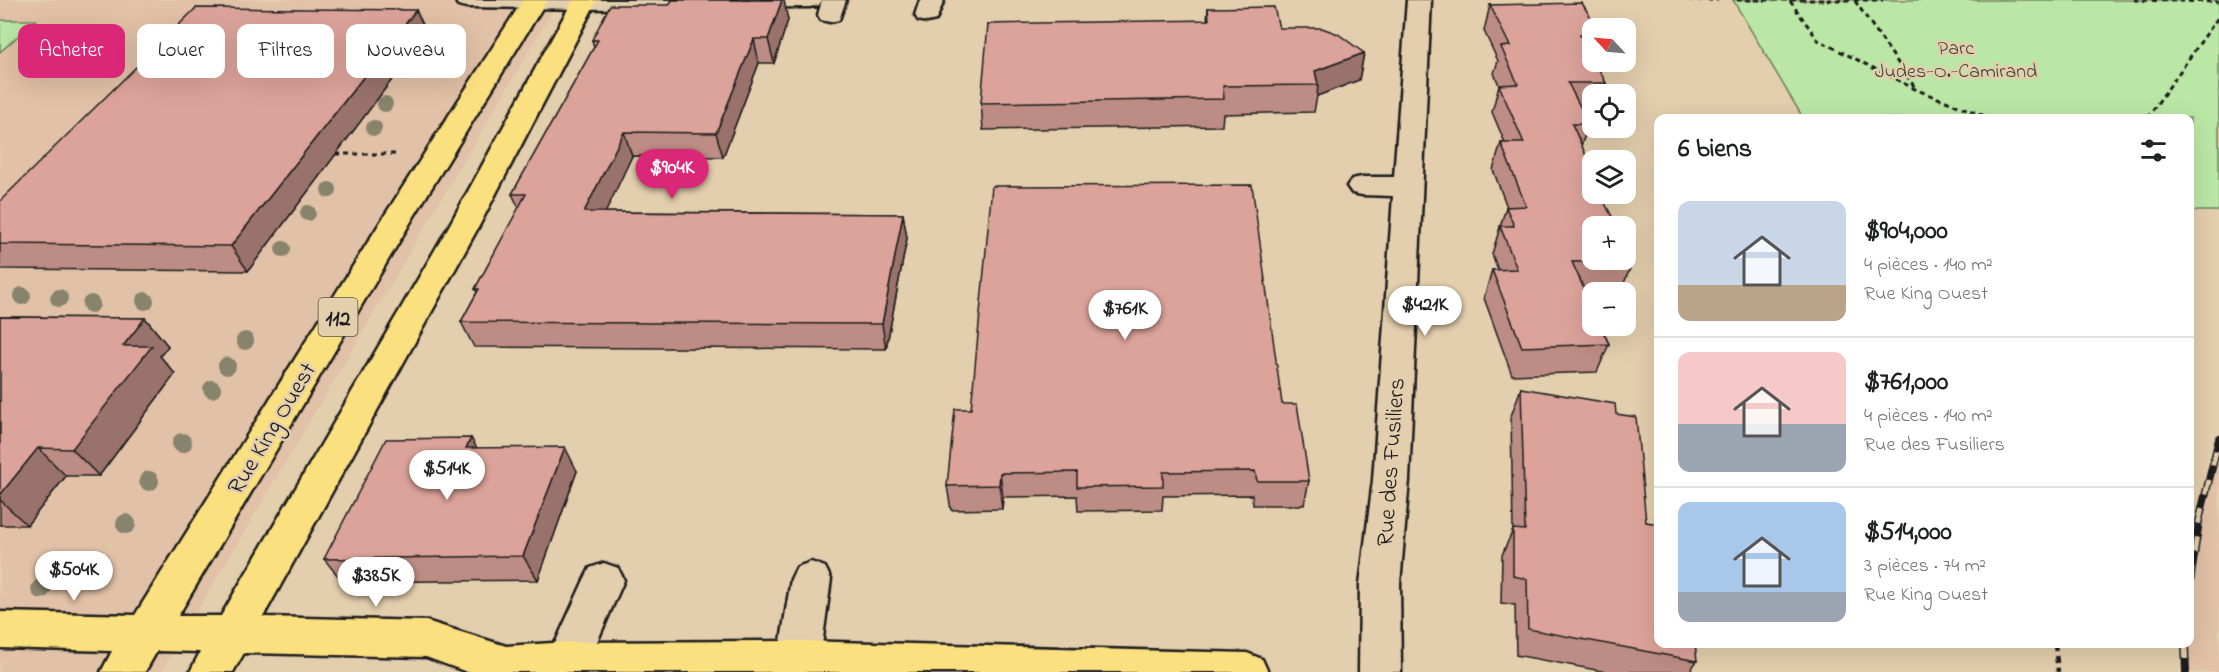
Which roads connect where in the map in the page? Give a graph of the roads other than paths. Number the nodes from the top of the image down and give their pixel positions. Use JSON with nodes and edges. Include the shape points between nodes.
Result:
{"nodes":[{"id":1,"x":466,"y":0,"type":"edge"},
{"id":2,"x":810,"y":0,"type":"edge"},
{"id":3,"x":1419,"y":0,"type":"edge"},
{"id":4,"x":534,"y":1,"type":"edge"},
{"id":5,"x":584,"y":1,"type":"edge"},
{"id":6,"x":1362,"y":186,"type":"dead end"},
{"id":7,"x":1408,"y":187,"type":"junction"},
{"id":8,"x":811,"y":579,"type":"dead end"},
{"id":9,"x":604,"y":580,"type":"dead end"},
{"id":10,"x":0,"y":630,"type":"edge"},
{"id":11,"x":146,"y":633,"type":"junction"},
{"id":12,"x":232,"y":635,"type":"junction"},
{"id":13,"x":799,"y":660,"type":"junction"},
{"id":14,"x":568,"y":661,"type":"junction"},
{"id":15,"x":499,"y":670,"type":"edge"},
{"id":16,"x":122,"y":672,"type":"edge"},
{"id":17,"x":211,"y":672,"type":"edge"},
{"id":18,"x":1247,"y":672,"type":"edge"},
{"id":19,"x":1380,"y":672,"type":"edge"}],
"edges":[{"from":1,"to":4,"type":"street"},
{"from":2,"to":5,"type":"street"},
{"from":3,"to":7,"type":"street","name":"Rue des Fusiliers"},
{"from":4,"to":5,"type":"street"},
{"from":4,"to":11,"type":"main road","name":"Rue King Ouest","number":"112"},
{"from":5,"to":12,"type":"main road","via":[[464,226]]},
{"from":6,"to":7,"type":"street"},
{"from":7,"to":19,"type":"street","name":"Rue des Fusiliers","via":[[1391,480],[1380,584]]},
{"from":8,"to":13,"type":"street"},
{"from":9,"to":14,"type":"street"},
{"from":10,"to":11,"type":"main road"},
{"from":11,"to":12,"type":"main road"},
{"from":11,"to":16,"type":"main road","name":"Rue King Ouest","number":"112"},
{"from":12,"to":15,"type":"main road","via":[[426,639]]},
{"from":12,"to":17,"type":"main road"},
{"from":13,"to":14,"type":"main road"},
{"from":13,"to":18,"type":"main road"},
{"from":14,"to":15,"type":"main road"}]}
